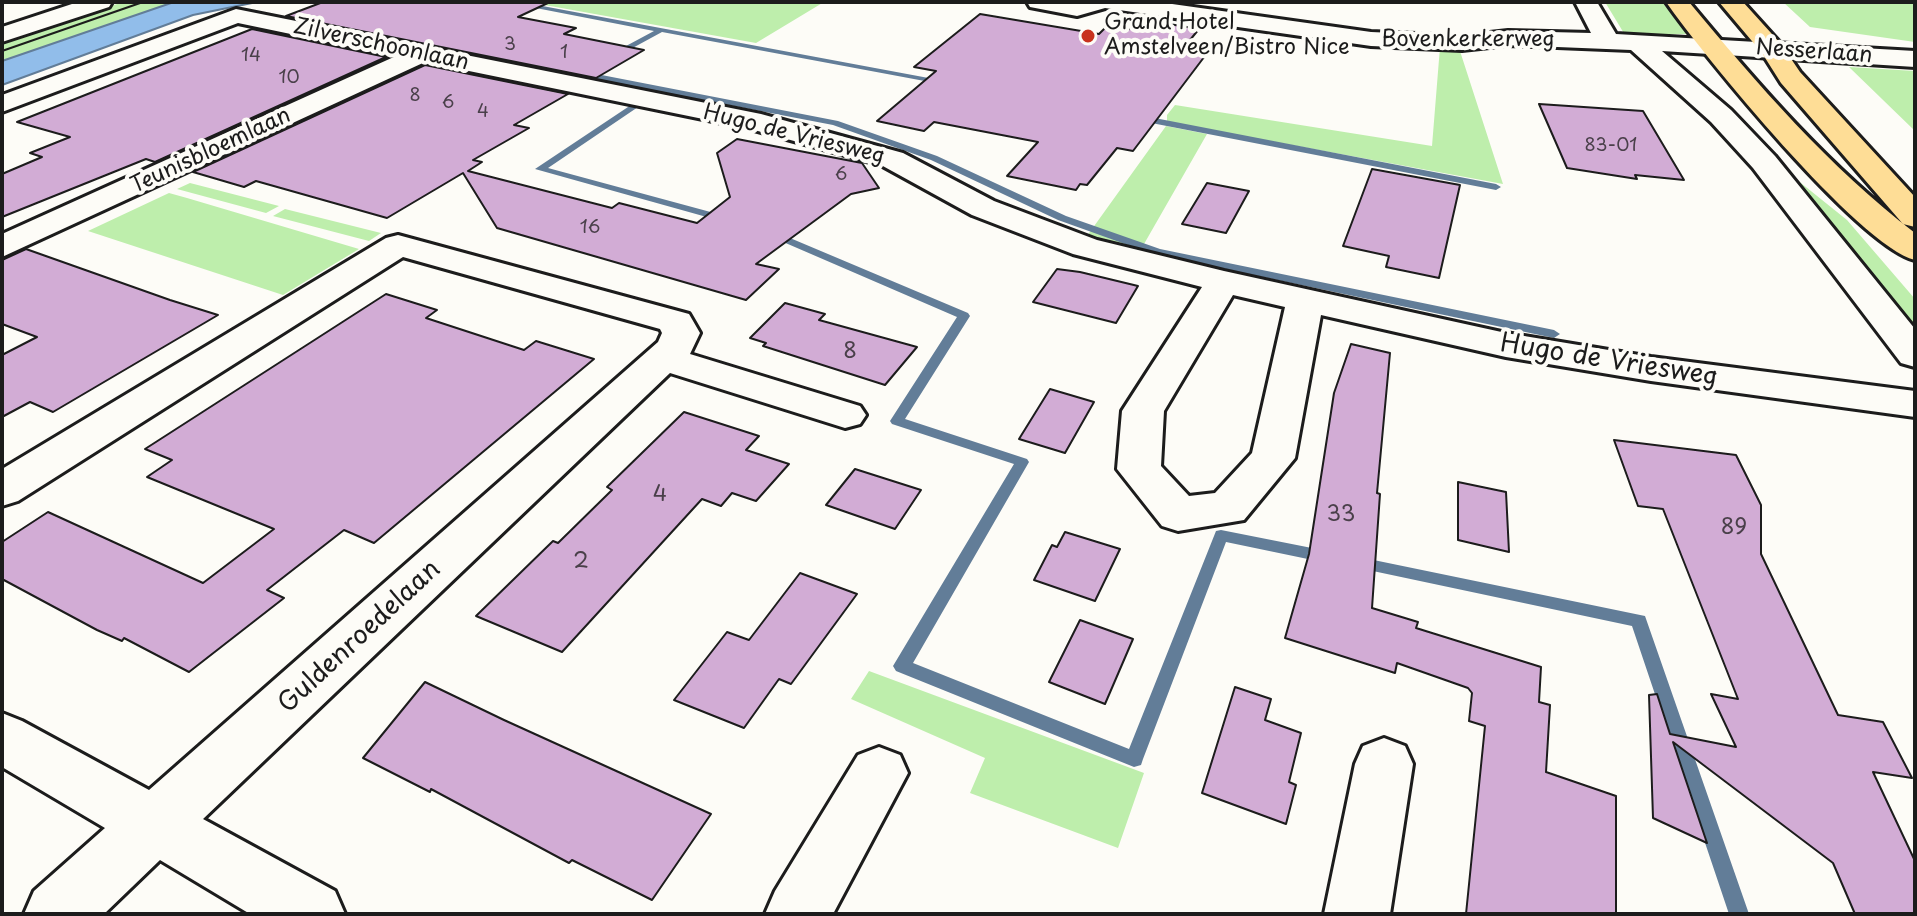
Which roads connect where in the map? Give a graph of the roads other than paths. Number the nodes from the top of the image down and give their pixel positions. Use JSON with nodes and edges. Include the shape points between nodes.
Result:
{"nodes":[{"id":1,"x":69,"y":2,"type":"edge"},
{"id":2,"x":101,"y":2,"type":"edge"},
{"id":3,"x":1038,"y":2,"type":"edge"},
{"id":4,"x":1105,"y":2,"type":"edge"},
{"id":5,"x":1586,"y":2,"type":"edge"},
{"id":6,"x":1677,"y":2,"type":"edge"},
{"id":7,"x":1730,"y":2,"type":"edge"},
{"id":8,"x":2,"y":24,"type":"edge"},
{"id":9,"x":2,"y":35,"type":"edge"},
{"id":10,"x":1624,"y":43,"type":"junction"},
{"id":11,"x":1712,"y":45,"type":"junction"},
{"id":12,"x":1772,"y":49,"type":"junction"},
{"id":13,"x":421,"y":54,"type":"junction"},
{"id":14,"x":1915,"y":59,"type":"edge"},
{"id":15,"x":630,"y":97,"type":"joint"},
{"id":16,"x":2,"y":104,"type":"edge"},
{"id":17,"x":1915,"y":217,"type":"edge"},
{"id":18,"x":2,"y":247,"type":"edge"},
{"id":19,"x":1915,"y":250,"type":"edge"},
{"id":20,"x":1223,"y":282,"type":"junction"},
{"id":21,"x":1305,"y":300,"type":"junction"},
{"id":22,"x":1915,"y":355,"type":"edge"},
{"id":23,"x":662,"y":358,"type":"junction"},
{"id":24,"x":1915,"y":404,"type":"edge"},
{"id":25,"x":845,"y":415,"type":"dead end"},
{"id":26,"x":2,"y":490,"type":"edge"},
{"id":27,"x":2,"y":738,"type":"edge"},
{"id":28,"x":1384,"y":764,"type":"dead end"},
{"id":29,"x":879,"y":773,"type":"dead end"},
{"id":30,"x":156,"y":825,"type":"junction"},
{"id":31,"x":57,"y":914,"type":"edge"},
{"id":32,"x":312,"y":914,"type":"edge"},
{"id":33,"x":798,"y":914,"type":"edge"},
{"id":34,"x":1357,"y":914,"type":"edge"}],
"edges":[{"from":1,"to":8,"type":"street"},
{"from":2,"to":9,"type":"street"},
{"from":3,"to":4,"type":"street","name":"Bovenkerkerweg","via":[[1077,9]]},
{"from":4,"to":10,"type":"street","name":"Bovenkerkerweg","via":[[1371,39]]},
{"from":5,"to":10,"type":"street"},
{"from":6,"to":11,"type":"main road"},
{"from":7,"to":12,"type":"main road"},
{"from":10,"to":11,"type":"street","name":"Bovenkerkerweg"},
{"from":10,"to":22,"type":"street","via":[[1721,116],[1764,162]]},
{"from":11,"to":12,"type":"street","name":"Nesserlaan"},
{"from":11,"to":19,"type":"main road","via":[[1882,226]]},
{"from":12,"to":14,"type":"street","name":"Nesserlaan"},
{"from":12,"to":17,"type":"main road","via":[[1790,77]]},
{"from":13,"to":15,"type":"street","name":"Zilverschoonlaan"},
{"from":13,"to":16,"type":"street","name":"Zilverschoonlaan","via":[[236,16]]},
{"from":13,"to":18,"type":"street","name":"Teunisbloemlaan"},
{"from":15,"to":20,"type":"street","name":"Hugo de Vriesweg","via":[[751,120],[892,159],[983,208],[1085,247]]},
{"from":20,"to":21,"type":"street","name":"Hugo de Vriesweg"},
{"from":20,"to":21,"type":"street","via":[[1143,411],[1139,469],[1178,514],[1228,508],[1273,458]]},
{"from":21,"to":24,"type":"street","name":"Hugo de Vriesweg","via":[[1506,345]]},
{"from":23,"to":25,"type":"street"},
{"from":23,"to":26,"type":"street","name":"Guldenroedelaan","via":[[681,333],[676,322],[398,245]]},
{"from":23,"to":30,"type":"street","name":"Guldenroedelaan"},
{"from":27,"to":30,"type":"street"},
{"from":28,"to":34,"type":"street"},
{"from":29,"to":33,"type":"street"},
{"from":30,"to":31,"type":"street","name":"Guldenroedelaan"},
{"from":30,"to":32,"type":"street"}]}
